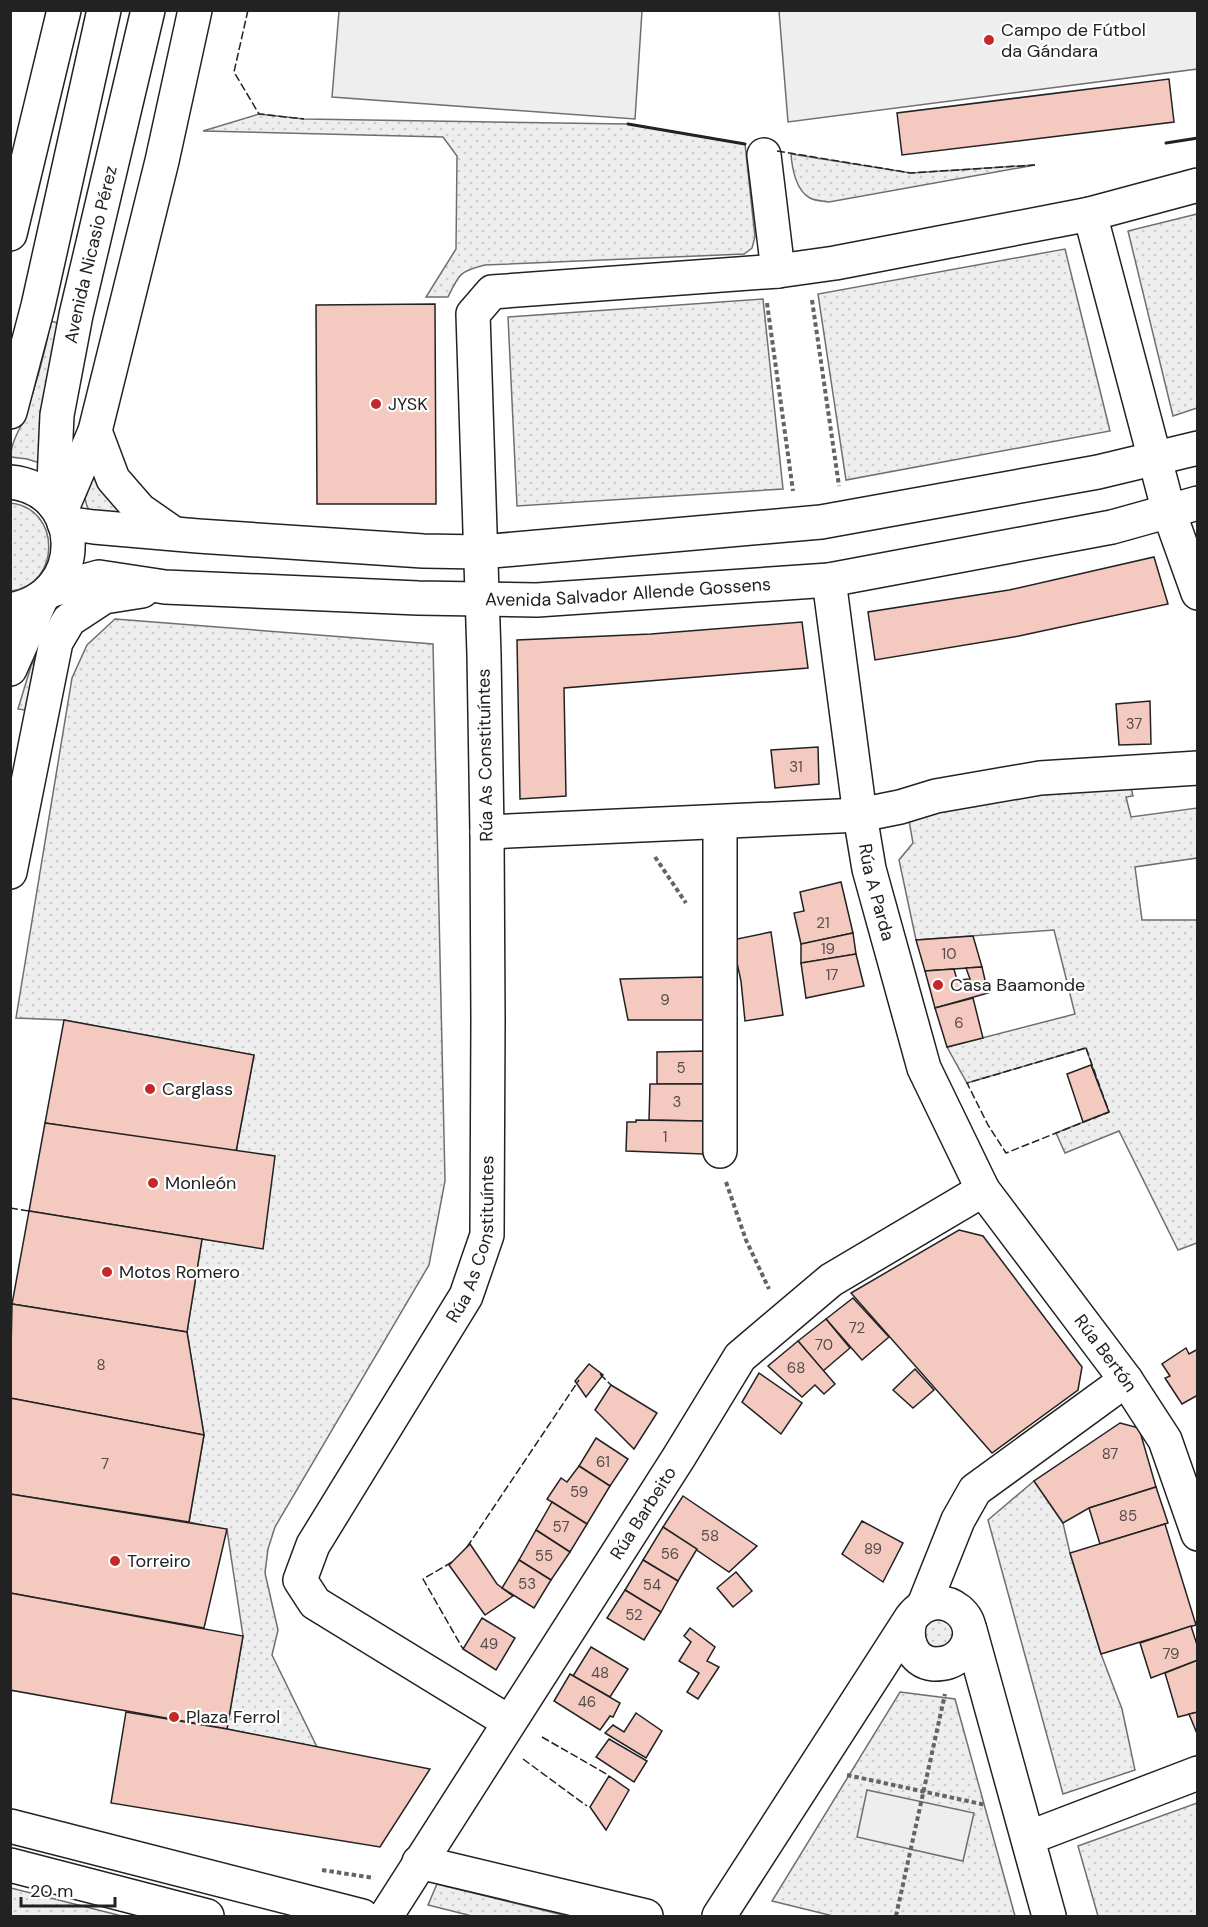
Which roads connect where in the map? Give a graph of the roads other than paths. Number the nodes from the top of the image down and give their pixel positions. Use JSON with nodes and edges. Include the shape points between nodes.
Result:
{"nodes":[{"id":1,"x":43,"y":10,"type":"edge"},
{"id":2,"x":104,"y":10,"type":"edge"},
{"id":3,"x":148,"y":10,"type":"edge"},
{"id":4,"x":195,"y":10,"type":"edge"},
{"id":5,"x":61,"y":26,"type":"edge"},
{"id":6,"x":764,"y":154,"type":"dead end"},
{"id":7,"x":1197,"y":185,"type":"edge"},
{"id":8,"x":65,"y":187,"type":"junction"},
{"id":9,"x":1090,"y":214,"type":"junction"},
{"id":10,"x":10,"y":234,"type":"edge"},
{"id":11,"x":772,"y":282,"type":"junction"},
{"id":12,"x":10,"y":412,"type":"edge"},
{"id":13,"x":95,"y":431,"type":"junction"},
{"id":14,"x":1197,"y":448,"type":"edge"},
{"id":15,"x":1155,"y":458,"type":"junction"},
{"id":16,"x":10,"y":482,"type":"edge"},
{"id":17,"x":1183,"y":508,"type":"edge"},
{"id":18,"x":59,"y":513,"type":"junction"},
{"id":19,"x":175,"y":534,"type":"junction"},
{"id":20,"x":481,"y":552,"type":"junction"},
{"id":21,"x":829,"y":580,"type":"junction"},
{"id":22,"x":165,"y":587,"type":"junction"},
{"id":23,"x":1197,"y":592,"type":"edge"},
{"id":24,"x":46,"y":595,"type":"junction"},
{"id":25,"x":482,"y":599,"type":"junction"},
{"id":26,"x":10,"y":610,"type":"edge"},
{"id":27,"x":10,"y":669,"type":"edge"},
{"id":28,"x":1197,"y":768,"type":"edge"},
{"id":29,"x":860,"y":815,"type":"junction"},
{"id":30,"x":720,"y":822,"type":"junction"},
{"id":31,"x":487,"y":832,"type":"junction"},
{"id":32,"x":10,"y":872,"type":"edge"},
{"id":33,"x":720,"y":1151,"type":"road end"},
{"id":34,"x":983,"y":1190,"type":"junction"},
{"id":35,"x":1126,"y":1380,"type":"junction"},
{"id":36,"x":1197,"y":1534,"type":"edge"},
{"id":37,"x":917,"y":1611,"type":"junction"},
{"id":38,"x":970,"y":1630,"type":"junction"},
{"id":39,"x":509,"y":1722,"type":"junction"},
{"id":40,"x":1197,"y":1773,"type":"edge"},
{"id":41,"x":10,"y":1826,"type":"edge"},
{"id":42,"x":1028,"y":1838,"type":"junction"},
{"id":43,"x":10,"y":1865,"type":"edge"},
{"id":44,"x":399,"y":1876,"type":"junction"},
{"id":45,"x":207,"y":1917,"type":"edge"},
{"id":46,"x":362,"y":1917,"type":"edge"},
{"id":47,"x":386,"y":1917,"type":"edge"},
{"id":48,"x":645,"y":1917,"type":"edge"},
{"id":49,"x":718,"y":1917,"type":"edge"},
{"id":50,"x":1049,"y":1917,"type":"edge"}],
"edges":[{"from":1,"to":5,"type":"main road"},
{"from":2,"to":8,"type":"main road"},
{"from":3,"to":18,"type":"main road","name":"Avenida Nicasio Pérez","via":[[76,315],[59,404]]},
{"from":4,"to":13,"type":"main road"},
{"from":5,"to":8,"type":"main road","via":[[56,146]]},
{"from":5,"to":10,"type":"main road"},
{"from":6,"to":11,"type":"main road"},
{"from":7,"to":9,"type":"main road","name":"Rúa As Constituíntes"},
{"from":8,"to":12,"type":"main road"},
{"from":9,"to":11,"type":"main road","name":"Rúa As Constituíntes","via":[[835,264]]},
{"from":9,"to":15,"type":"main road"},
{"from":11,"to":20,"type":"main road","name":"Rúa As Constituíntes","via":[[492,292],[473,314]]},
{"from":13,"to":18,"type":"main road"},
{"from":13,"to":19,"type":"main road","via":[[113,479],[140,510]]},
{"from":14,"to":15,"type":"main road"},
{"from":15,"to":17,"type":"main road"},
{"from":15,"to":20,"type":"main road","via":[[1098,472],[821,522]]},
{"from":16,"to":18,"type":"main road","via":[[38,490]]},
{"from":17,"to":21,"type":"main road","name":"Avenida Salvador Allende Gossens","via":[[1112,527]]},
{"from":17,"to":23,"type":"main road"},
{"from":18,"to":19,"type":"main road"},
{"from":18,"to":24,"type":"main road","name":"Avenida Nicasio Pérez","via":[[68,540],[68,558],[62,575]]},
{"from":19,"to":20,"type":"main road"},
{"from":20,"to":25,"type":"main road","name":"Rúa As Constituíntes"},
{"from":21,"to":25,"type":"main road","name":"Avenida Salvador Allende Gossens","via":[[537,600]]},
{"from":21,"to":29,"type":"main road","name":"Rúa A Parda"},
{"from":22,"to":24,"type":"main road","name":"Avenida Salvador Allende Gossens","via":[[99,577]]},
{"from":22,"to":25,"type":"main road","name":"Avenida Salvador Allende Gossens"},
{"from":22,"to":32,"type":"main road","via":[[104,597],[69,620],[57,642]]},
{"from":24,"to":26,"type":"main road","name":"Avenida Salvador Allende Gossens","via":[[24,608]]},
{"from":24,"to":27,"type":"main road"},
{"from":25,"to":31,"type":"main road","name":"Rúa As Constituíntes"},
{"from":28,"to":29,"type":"main road","via":[[1040,778],[936,796]]},
{"from":29,"to":30,"type":"main road"},
{"from":29,"to":34,"type":"main road","name":"Rúa A Parda","via":[[869,869],[924,1068]]},
{"from":30,"to":31,"type":"main road"},
{"from":30,"to":33,"type":"main road"},
{"from":31,"to":39,"type":"main road","name":"Rúa As Constituíntes","via":[[487,1235],[466,1296],[313,1545],[300,1580],[315,1603]]},
{"from":34,"to":35,"type":"main road","name":"Rúa Bertón"},
{"from":34,"to":39,"type":"main road","name":"Rúa Barbeito","via":[[831,1280],[740,1357]]},
{"from":35,"to":36,"type":"main road","name":"Rúa Bertón","via":[[1165,1440]]},
{"from":35,"to":37,"type":"main road","via":[[975,1490]]},
{"from":37,"to":38,"type":"main road","via":[[935,1602],[951,1605],[967,1620]]},
{"from":37,"to":38,"type":"main road","via":[[907,1628],[908,1639],[911,1649],[931,1664],[954,1660],[966,1649]]},
{"from":37,"to":49,"type":"main road"},
{"from":38,"to":42,"type":"main road"},
{"from":39,"to":44,"type":"main road","name":"Rúa Barbeito"},
{"from":40,"to":42,"type":"main road"},
{"from":41,"to":46,"type":"main road"},
{"from":42,"to":50,"type":"main road"},
{"from":43,"to":45,"type":"main road"},
{"from":44,"to":47,"type":"main road","name":"Rúa Barbeito"},
{"from":44,"to":48,"type":"main road"}]}
